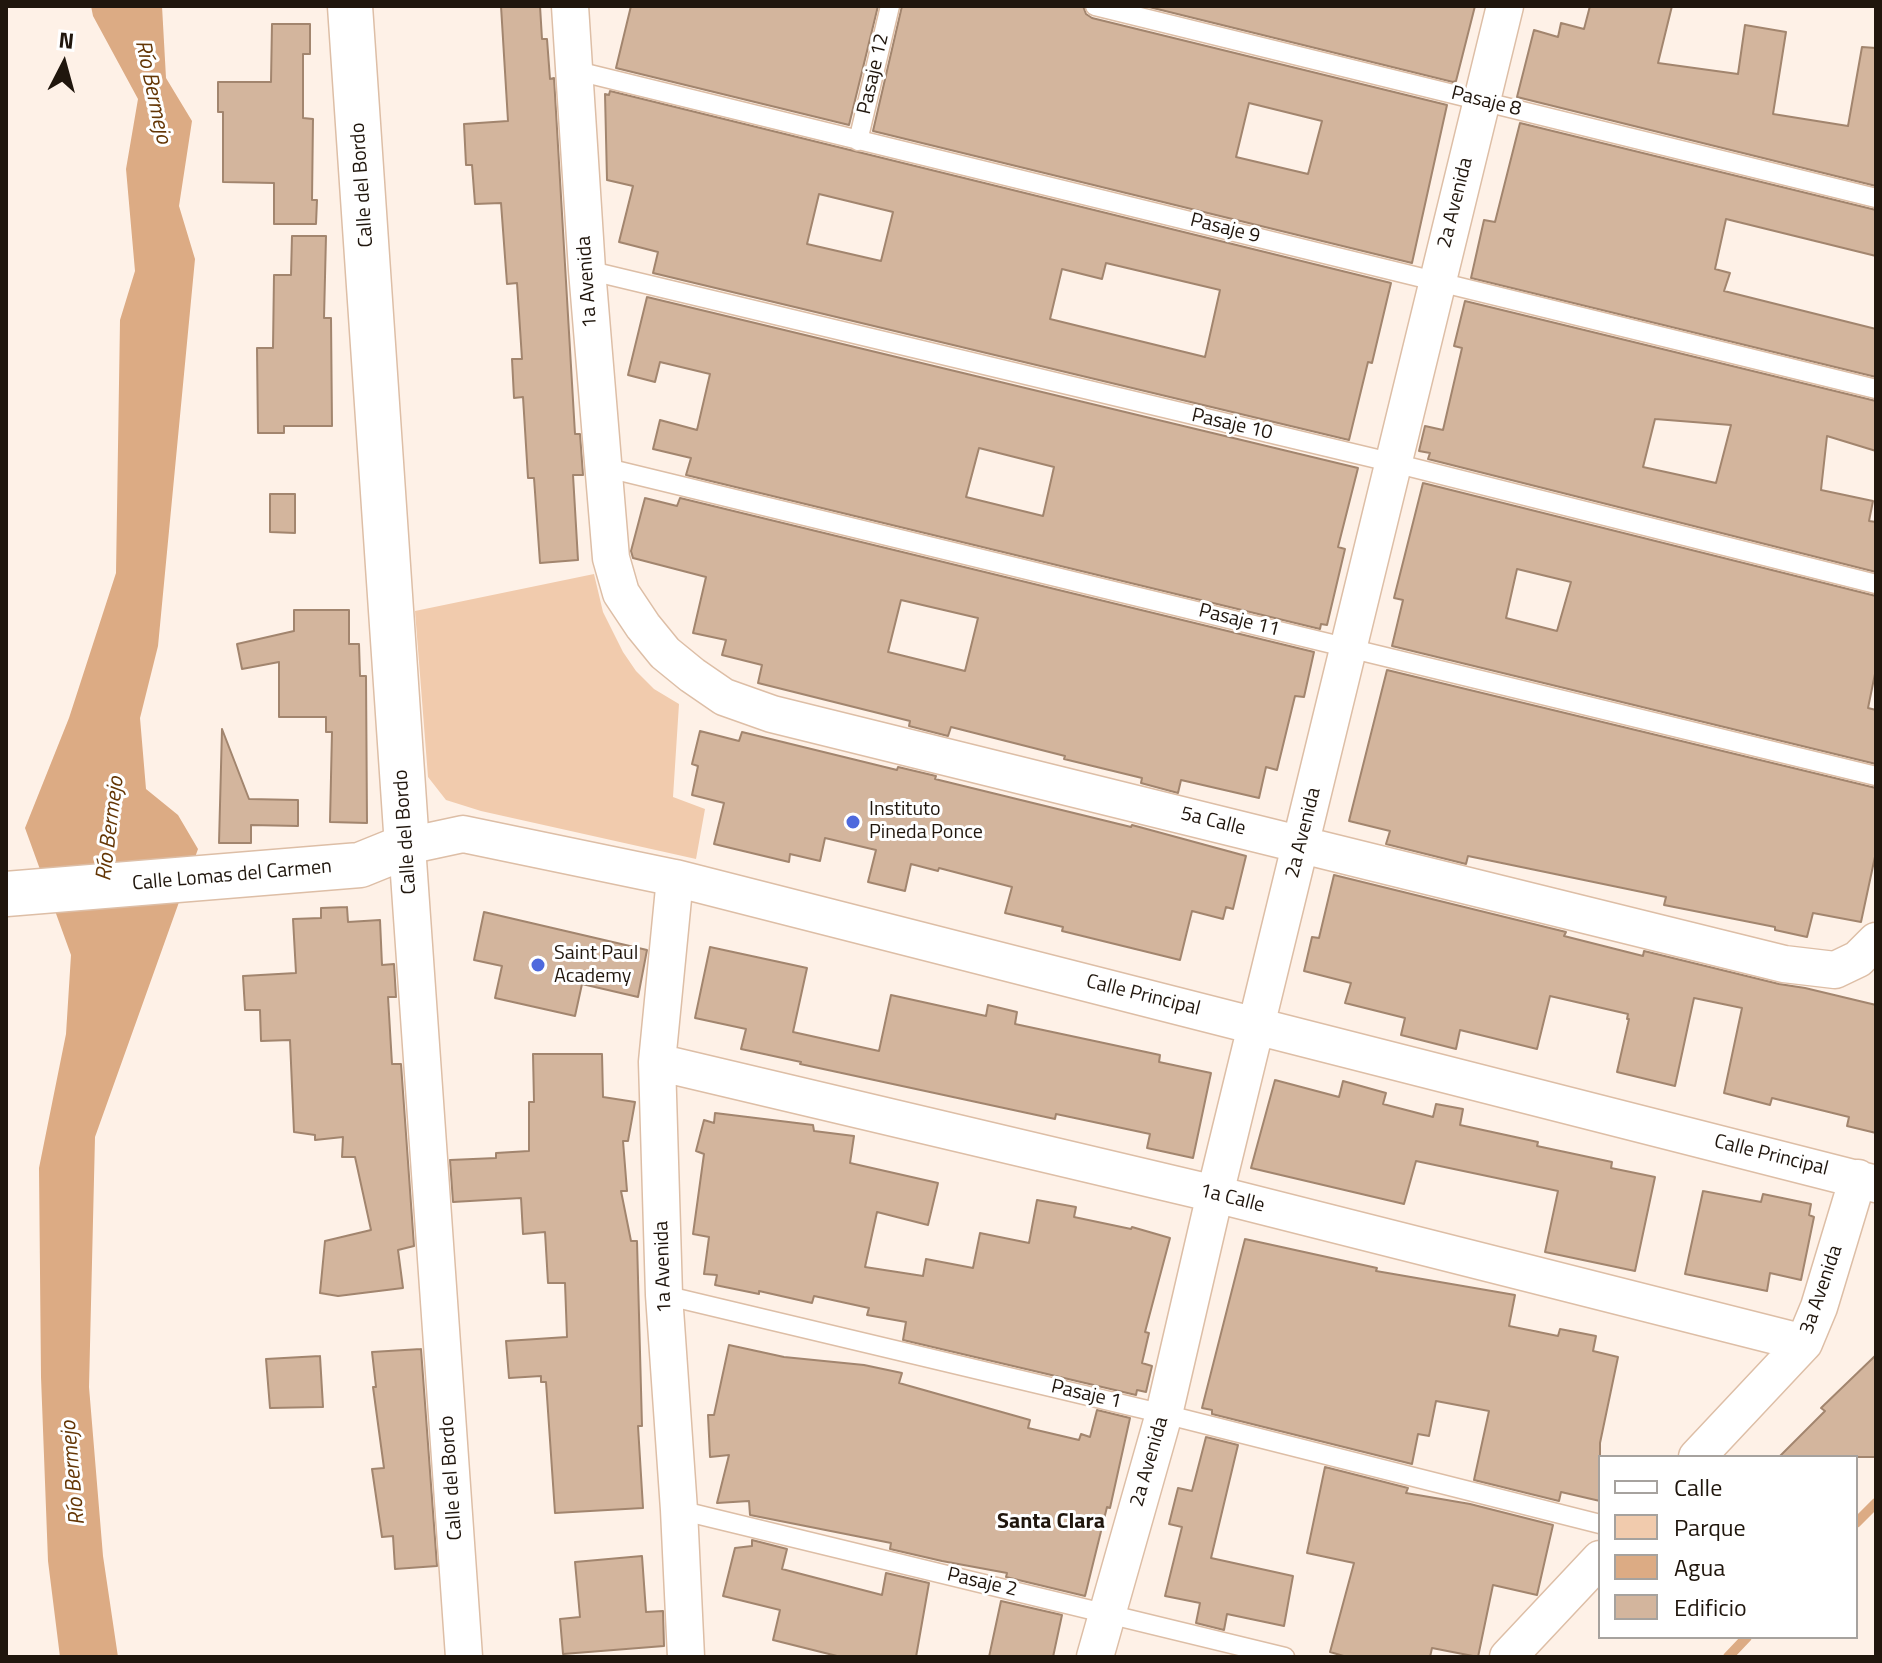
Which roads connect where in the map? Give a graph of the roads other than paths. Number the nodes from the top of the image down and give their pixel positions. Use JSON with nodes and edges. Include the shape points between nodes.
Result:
{"nodes":[{"id":1,"x":350,"y":6,"type":"edge"},
{"id":2,"x":570,"y":6,"type":"edge"},
{"id":3,"x":890,"y":6,"type":"edge"},
{"id":4,"x":1095,"y":6,"type":"edge"},
{"id":5,"x":1505,"y":6,"type":"edge"},
{"id":6,"x":573,"y":70,"type":"junction"},
{"id":7,"x":1481,"y":101,"type":"junction"},
{"id":8,"x":858,"y":141,"type":"junction"},
{"id":9,"x":1876,"y":198,"type":"edge"},
{"id":10,"x":587,"y":270,"type":"junction"},
{"id":11,"x":1437,"y":281,"type":"junction"},
{"id":12,"x":1876,"y":389,"type":"edge"},
{"id":13,"x":1394,"y":463,"type":"junction"},
{"id":14,"x":603,"y":467,"type":"junction"},
{"id":15,"x":611,"y":558,"type":"joint"},
{"id":16,"x":1876,"y":584,"type":"edge"},
{"id":17,"x":1349,"y":648,"type":"junction"},
{"id":18,"x":1876,"y":776,"type":"edge"},
{"id":19,"x":1301,"y":843,"type":"junction"},
{"id":20,"x":407,"y":846,"type":"junction"},
{"id":21,"x":675,"y":878,"type":"junction"},
{"id":22,"x":6,"y":894,"type":"edge"},
{"id":23,"x":1876,"y":941,"type":"edge"},
{"id":24,"x":1257,"y":1025,"type":"junction"},
{"id":25,"x":657,"y":1062,"type":"junction"},
{"id":26,"x":1867,"y":1181,"type":"edge"},
{"id":27,"x":1215,"y":1194,"type":"junction"},
{"id":28,"x":664,"y":1295,"type":"junction"},
{"id":29,"x":1804,"y":1343,"type":"junction"},
{"id":30,"x":1164,"y":1414,"type":"junction"},
{"id":31,"x":1699,"y":1455,"type":"edge"},
{"id":32,"x":679,"y":1510,"type":"junction"},
{"id":33,"x":1598,"y":1523,"type":"edge"},
{"id":34,"x":1598,"y":1561,"type":"edge"},
{"id":35,"x":1108,"y":1613,"type":"junction"},
{"id":36,"x":464,"y":1657,"type":"edge"},
{"id":37,"x":686,"y":1657,"type":"edge"},
{"id":38,"x":1095,"y":1657,"type":"edge"},
{"id":39,"x":1285,"y":1657,"type":"edge"},
{"id":40,"x":1508,"y":1657,"type":"edge"}],
"edges":[{"from":1,"to":20,"type":"street","name":"Calle del Bordo"},
{"from":2,"to":6,"type":"street","name":"1a Avenida"},
{"from":3,"to":8,"type":"lane","name":"Pasaje 12"},
{"from":4,"to":7,"type":"lane","name":"Pasaje 8"},
{"from":5,"to":7,"type":"street","name":"2a Avenida"},
{"from":6,"to":8,"type":"lane","name":"Pasaje 9"},
{"from":6,"to":10,"type":"street","name":"1a Avenida"},
{"from":7,"to":9,"type":"lane","name":"Pasaje 8"},
{"from":7,"to":11,"type":"street","name":"2a Avenida"},
{"from":8,"to":11,"type":"lane","name":"Pasaje 9"},
{"from":10,"to":13,"type":"lane","name":"Pasaje 10"},
{"from":10,"to":14,"type":"street","name":"1a Avenida"},
{"from":11,"to":12,"type":"lane","name":"Pasaje 9"},
{"from":11,"to":13,"type":"street","name":"2a Avenida"},
{"from":13,"to":16,"type":"lane","name":"Pasaje 10"},
{"from":13,"to":17,"type":"street","name":"2a Avenida"},
{"from":14,"to":15,"type":"street","name":"1a Avenida"},
{"from":14,"to":17,"type":"lane","name":"Pasaje 11"},
{"from":15,"to":19,"type":"street","name":"5a Calle","via":[[621,593],[665,653],[724,697],[787,718]]},
{"from":17,"to":18,"type":"lane","name":"Pasaje 11"},
{"from":17,"to":19,"type":"street","name":"2a Avenida"},
{"from":19,"to":23,"type":"street","name":"5a Calle","via":[[1784,964],[1835,970],[1858,959]]},
{"from":19,"to":24,"type":"street","name":"2a Avenida"},
{"from":20,"to":21,"type":"street","name":"Calle Principal","via":[[463,834]]},
{"from":20,"to":22,"type":"street","name":"Calle Lomas del Carmen","via":[[360,865]]},
{"from":20,"to":36,"type":"street","name":"Calle del Bordo"},
{"from":21,"to":24,"type":"street","name":"Calle Principal"},
{"from":21,"to":25,"type":"street","name":"1a Avenida"},
{"from":24,"to":26,"type":"street","name":"Calle Principal"},
{"from":24,"to":27,"type":"street","name":"2a Avenida"},
{"from":25,"to":27,"type":"street","name":"1a Calle"},
{"from":25,"to":28,"type":"street","name":"1a Avenida"},
{"from":26,"to":29,"type":"street","name":"3a Avenida"},
{"from":27,"to":29,"type":"street","name":"1a Calle"},
{"from":27,"to":30,"type":"street","name":"2a Avenida"},
{"from":28,"to":30,"type":"lane","name":"Pasaje 1"},
{"from":28,"to":32,"type":"street","name":"1a Avenida"},
{"from":29,"to":31,"type":"street","name":"3a Avenida"},
{"from":30,"to":33,"type":"lane","name":"Pasaje 1"},
{"from":30,"to":35,"type":"street","name":"2a Avenida"},
{"from":32,"to":35,"type":"lane","name":"Pasaje 2"},
{"from":32,"to":37,"type":"street","name":"1a Avenida"},
{"from":34,"to":40,"type":"street"},
{"from":35,"to":38,"type":"street","name":"2a Avenida"},
{"from":35,"to":39,"type":"lane","name":"Pasaje 2"}]}
